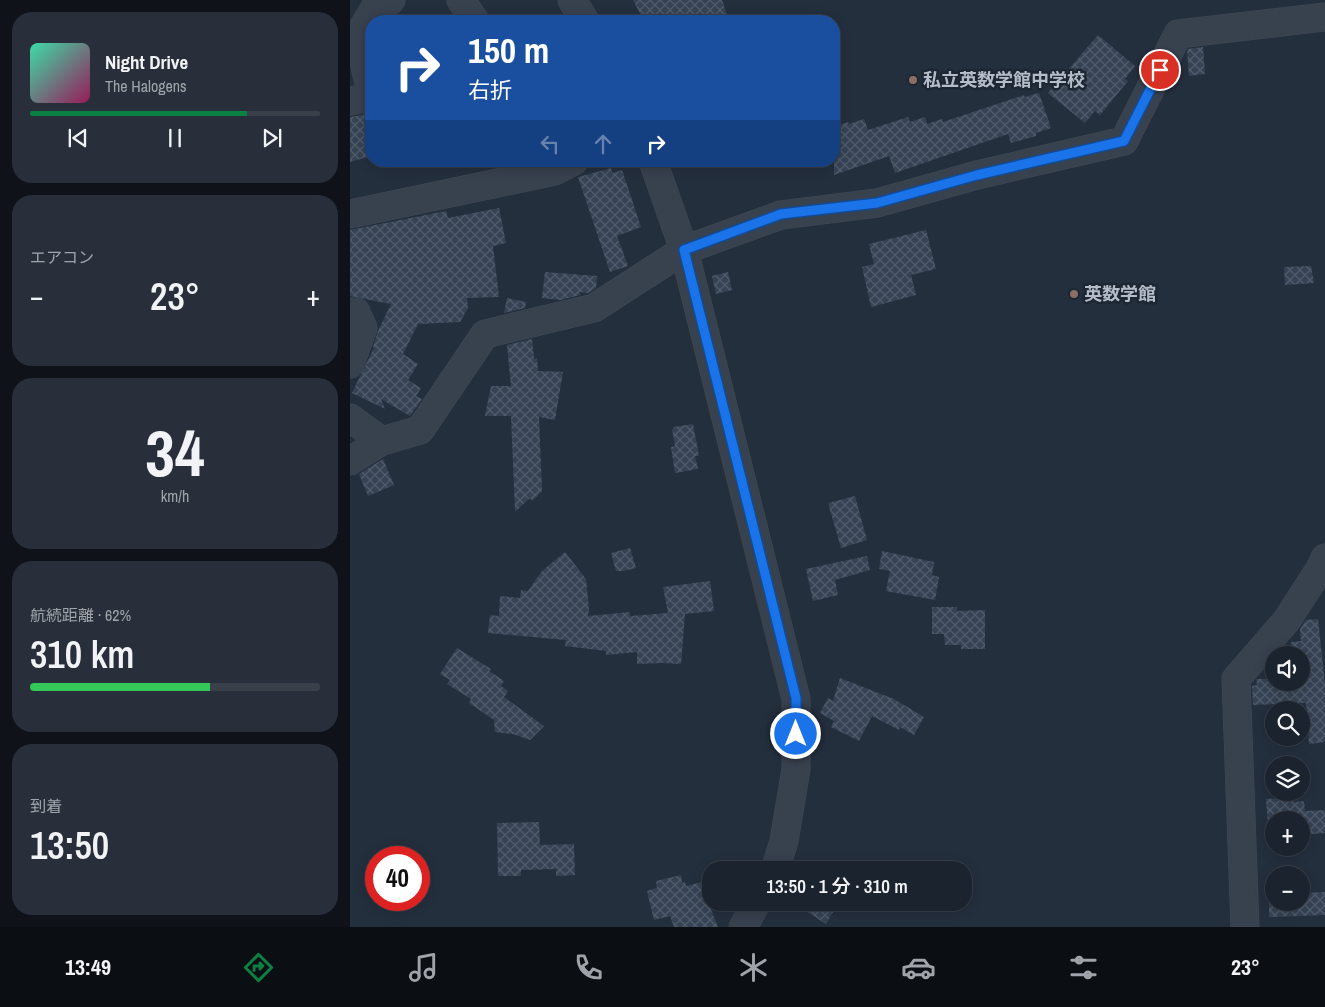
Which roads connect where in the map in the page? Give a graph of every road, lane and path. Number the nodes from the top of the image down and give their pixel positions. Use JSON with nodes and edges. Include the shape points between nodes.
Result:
{"nodes":[{"id":1,"x":391,"y":0,"type":"edge"},
{"id":2,"x":461,"y":0,"type":"edge"},
{"id":3,"x":572,"y":0,"type":"edge"},
{"id":4,"x":371,"y":15,"type":"edge"},
{"id":5,"x":471,"y":15,"type":"edge"},
{"id":6,"x":581,"y":15,"type":"edge"},
{"id":7,"x":1325,"y":17,"type":"edge"},
{"id":8,"x":365,"y":24,"type":"edge"},
{"id":9,"x":365,"y":66,"type":"edge"},
{"id":10,"x":365,"y":98,"type":"edge"},
{"id":11,"x":350,"y":101,"type":"edge"},
{"id":12,"x":563,"y":167,"type":"edge"},
{"id":13,"x":655,"y":167,"type":"edge"},
{"id":14,"x":506,"y":170,"type":"edge"},
{"id":15,"x":350,"y":214,"type":"edge"},
{"id":16,"x":684,"y":250,"type":"junction"},
{"id":17,"x":350,"y":312,"type":"edge"},
{"id":18,"x":350,"y":364,"type":"edge"},
{"id":19,"x":350,"y":418,"type":"edge"},
{"id":20,"x":382,"y":441,"type":"junction"},
{"id":21,"x":350,"y":461,"type":"edge"},
{"id":22,"x":1325,"y":558,"type":"edge"},
{"id":23,"x":778,"y":861,"type":"edge"},
{"id":24,"x":752,"y":911,"type":"edge"},
{"id":25,"x":744,"y":927,"type":"edge"},
{"id":26,"x":1245,"y":927,"type":"edge"}],
"edges":[{"from":1,"to":4,"type":"street","via":[[376,6]]},
{"from":2,"to":5,"type":"street"},
{"from":3,"to":6,"type":"street"},
{"from":7,"to":16,"type":"street","via":[[1178,34],[1124,141],[977,175],[877,203],[781,214]]},
{"from":8,"to":9,"type":"street","via":[[358,36]]},
{"from":10,"to":11,"type":"street"},
{"from":12,"to":14,"type":"street","via":[[555,171]]},
{"from":13,"to":16,"type":"street"},
{"from":14,"to":15,"type":"street"},
{"from":16,"to":20,"type":"street","via":[[594,308],[485,334],[420,430]]},
{"from":16,"to":23,"type":"street","via":[[796,698],[796,769]]},
{"from":17,"to":18,"type":"street","via":[[356,312],[363,328]]},
{"from":19,"to":20,"type":"street"},
{"from":20,"to":21,"type":"street"},
{"from":22,"to":26,"type":"street","via":[[1286,620],[1236,679]]},
{"from":24,"to":25,"type":"street"}]}
